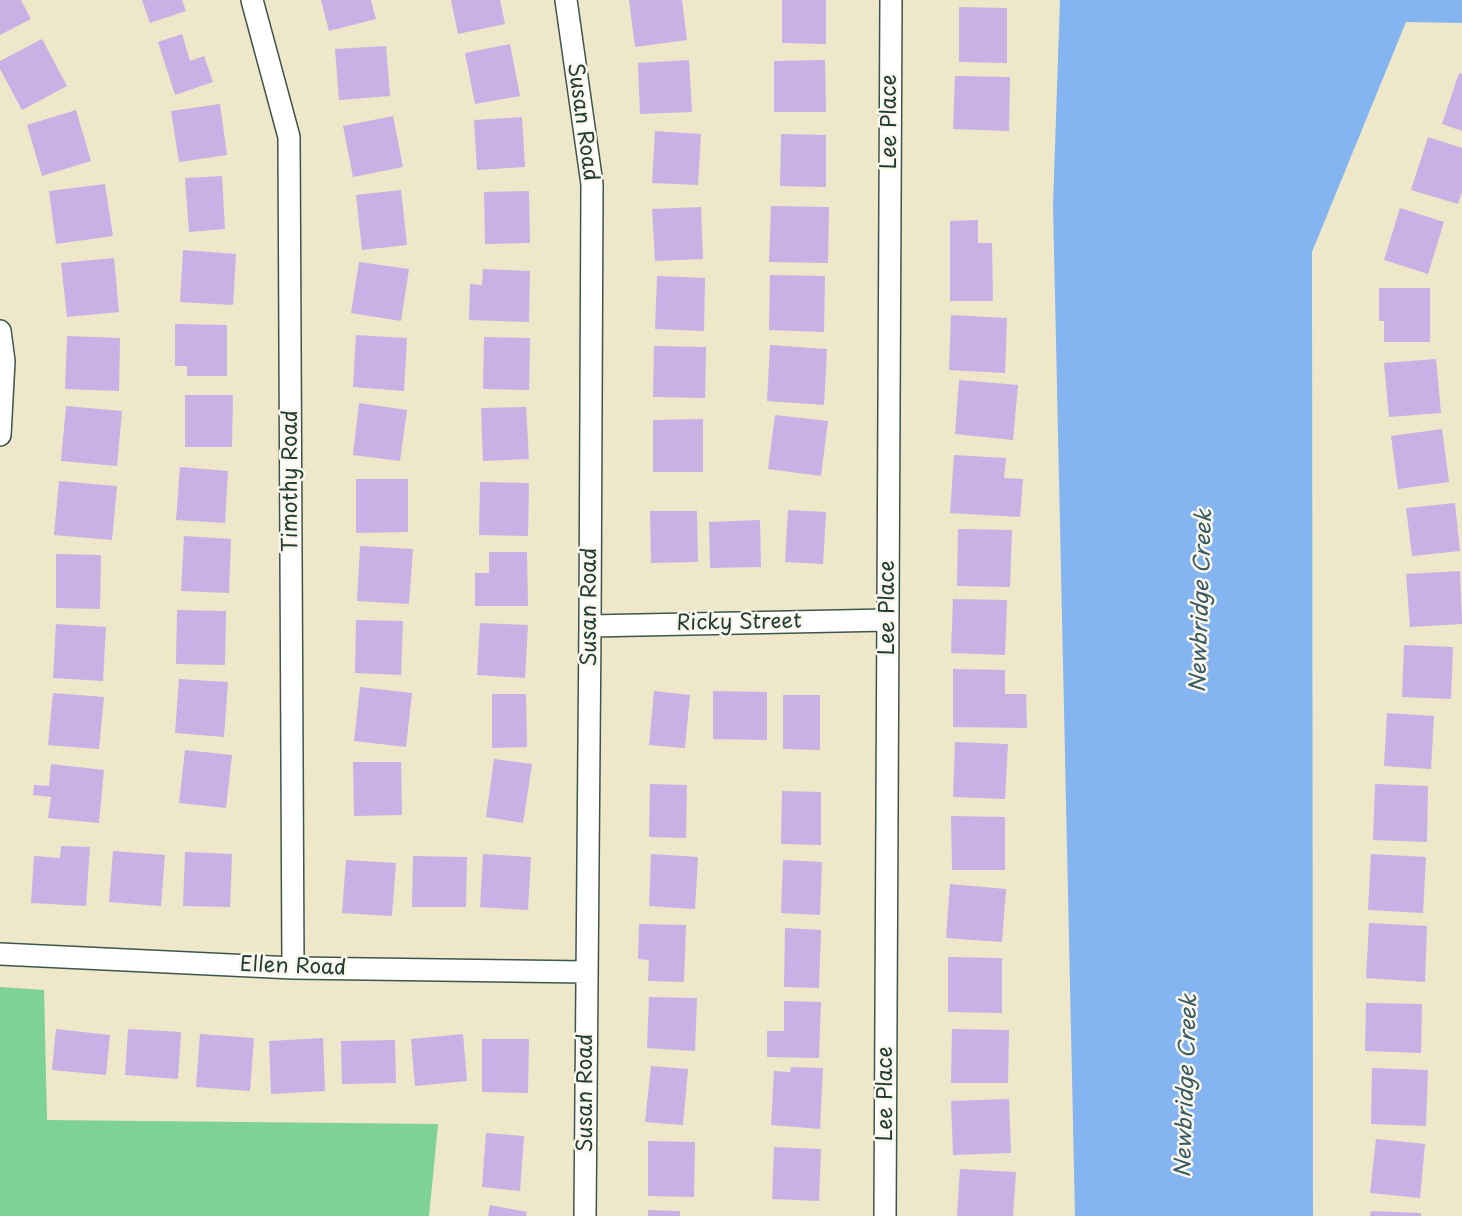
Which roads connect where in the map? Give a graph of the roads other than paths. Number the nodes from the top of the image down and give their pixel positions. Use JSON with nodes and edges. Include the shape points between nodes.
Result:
{"nodes":[{"id":1,"x":252,"y":0,"type":"edge"},
{"id":2,"x":566,"y":0,"type":"edge"},
{"id":3,"x":891,"y":0,"type":"edge"},
{"id":4,"x":0,"y":331,"type":"edge"},
{"id":5,"x":0,"y":435,"type":"edge"},
{"id":6,"x":888,"y":620,"type":"junction"},
{"id":7,"x":590,"y":626,"type":"junction"},
{"id":8,"x":0,"y":954,"type":"edge"},
{"id":9,"x":293,"y":968,"type":"junction"},
{"id":10,"x":587,"y":972,"type":"junction"},
{"id":11,"x":585,"y":1216,"type":"edge"},
{"id":12,"x":885,"y":1216,"type":"edge"}],
"edges":[{"from":1,"to":9,"type":"street","name":"Timothy Road","via":[[289,137]]},
{"from":2,"to":7,"type":"street","name":"Susan Road","via":[[592,184]]},
{"from":3,"to":6,"type":"street","name":"Lee Place"},
{"from":4,"to":5,"type":"street","via":[[4,361]]},
{"from":6,"to":7,"type":"street","name":"Ricky Street"},
{"from":6,"to":12,"type":"street","name":"Lee Place"},
{"from":7,"to":10,"type":"street","name":"Susan Road"},
{"from":8,"to":9,"type":"street","name":"Ellen Road"},
{"from":9,"to":10,"type":"street","name":"Ellen Road"},
{"from":10,"to":11,"type":"street","name":"Susan Road"}]}
